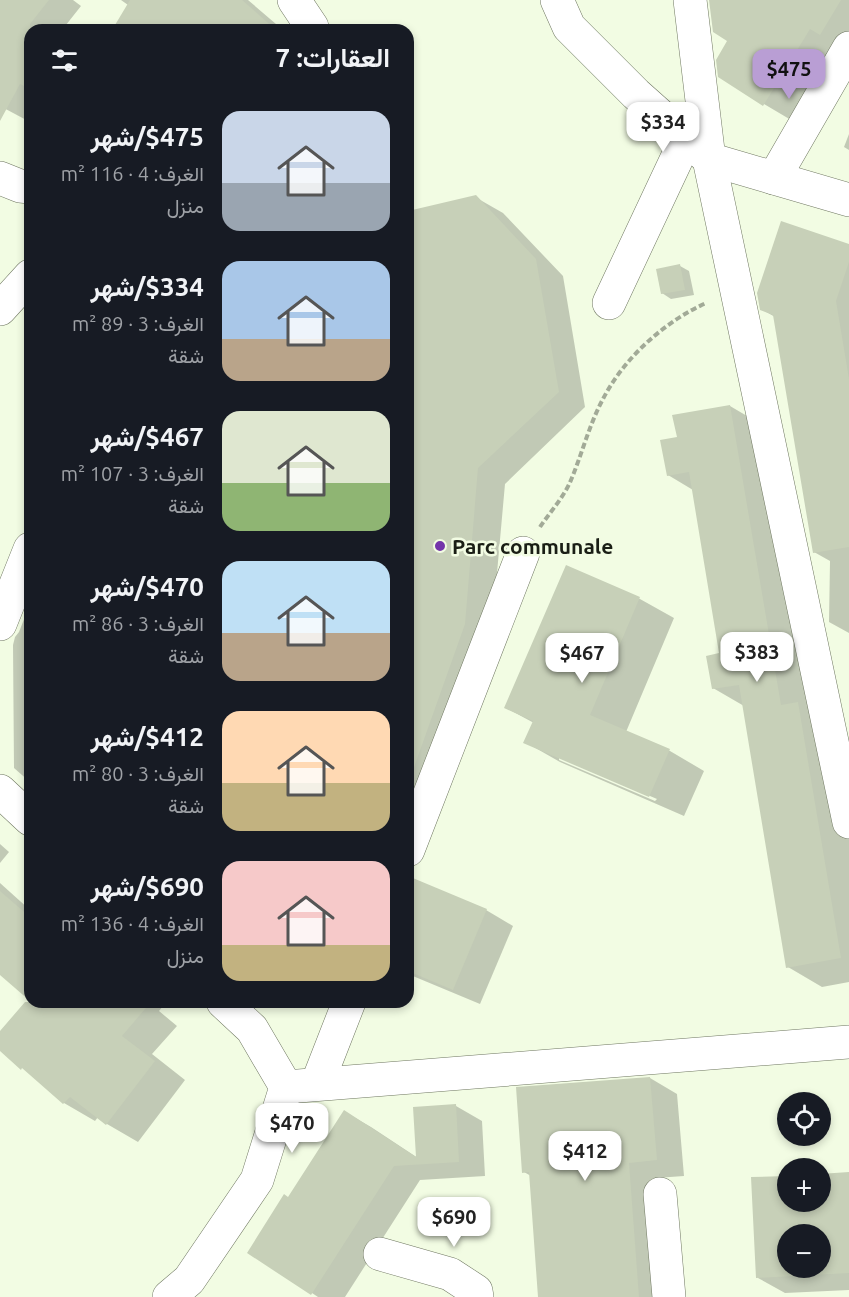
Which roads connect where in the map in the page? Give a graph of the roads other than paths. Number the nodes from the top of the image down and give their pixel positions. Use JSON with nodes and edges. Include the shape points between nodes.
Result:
{"nodes":[{"id":1,"x":294,"y":0,"type":"edge"},
{"id":2,"x":557,"y":0,"type":"edge"},
{"id":3,"x":690,"y":0,"type":"edge"},
{"id":4,"x":311,"y":19,"type":"edge"},
{"id":5,"x":849,"y":48,"type":"edge"},
{"id":6,"x":698,"y":149,"type":"junction"},
{"id":7,"x":0,"y":178,"type":"edge"},
{"id":8,"x":774,"y":178,"type":"junction"},
{"id":9,"x":24,"y":186,"type":"edge"},
{"id":10,"x":849,"y":200,"type":"edge"},
{"id":11,"x":24,"y":283,"type":"edge"},
{"id":12,"x":609,"y":303,"type":"dead end"},
{"id":13,"x":0,"y":309,"type":"edge"},
{"id":14,"x":523,"y":553,"type":"road end"},
{"id":15,"x":24,"y":564,"type":"edge"},
{"id":16,"x":0,"y":624,"type":"edge"},
{"id":17,"x":0,"y":791,"type":"edge"},
{"id":18,"x":24,"y":813,"type":"edge"},
{"id":19,"x":849,"y":822,"type":"edge"},
{"id":20,"x":414,"y":835,"type":"edge"},
{"id":21,"x":229,"y":1008,"type":"edge"},
{"id":22,"x":346,"y":1008,"type":"edge"},
{"id":23,"x":849,"y":1042,"type":"edge"},
{"id":24,"x":301,"y":1085,"type":"junction"},
{"id":25,"x":660,"y":1194,"type":"dead end"},
{"id":26,"x":380,"y":1254,"type":"dead end"},
{"id":27,"x":169,"y":1297,"type":"edge"},
{"id":28,"x":477,"y":1297,"type":"edge"},
{"id":29,"x":669,"y":1297,"type":"edge"}],
"edges":[{"from":1,"to":4,"type":"street"},
{"from":2,"to":6,"type":"street","via":[[569,27]]},
{"from":3,"to":6,"type":"street"},
{"from":5,"to":8,"type":"street"},
{"from":6,"to":8,"type":"street"},
{"from":6,"to":12,"type":"street"},
{"from":6,"to":19,"type":"street","via":[[736,289]]},
{"from":7,"to":9,"type":"street"},
{"from":8,"to":10,"type":"street"},
{"from":11,"to":13,"type":"street"},
{"from":14,"to":20,"type":"street"},
{"from":15,"to":16,"type":"street"},
{"from":17,"to":18,"type":"street"},
{"from":21,"to":24,"type":"street"},
{"from":22,"to":24,"type":"street"},
{"from":23,"to":24,"type":"street"},
{"from":24,"to":27,"type":"street","via":[[257,1180],[189,1280]]},
{"from":25,"to":29,"type":"street"},
{"from":26,"to":28,"type":"street","via":[[450,1274],[476,1291]]}]}
